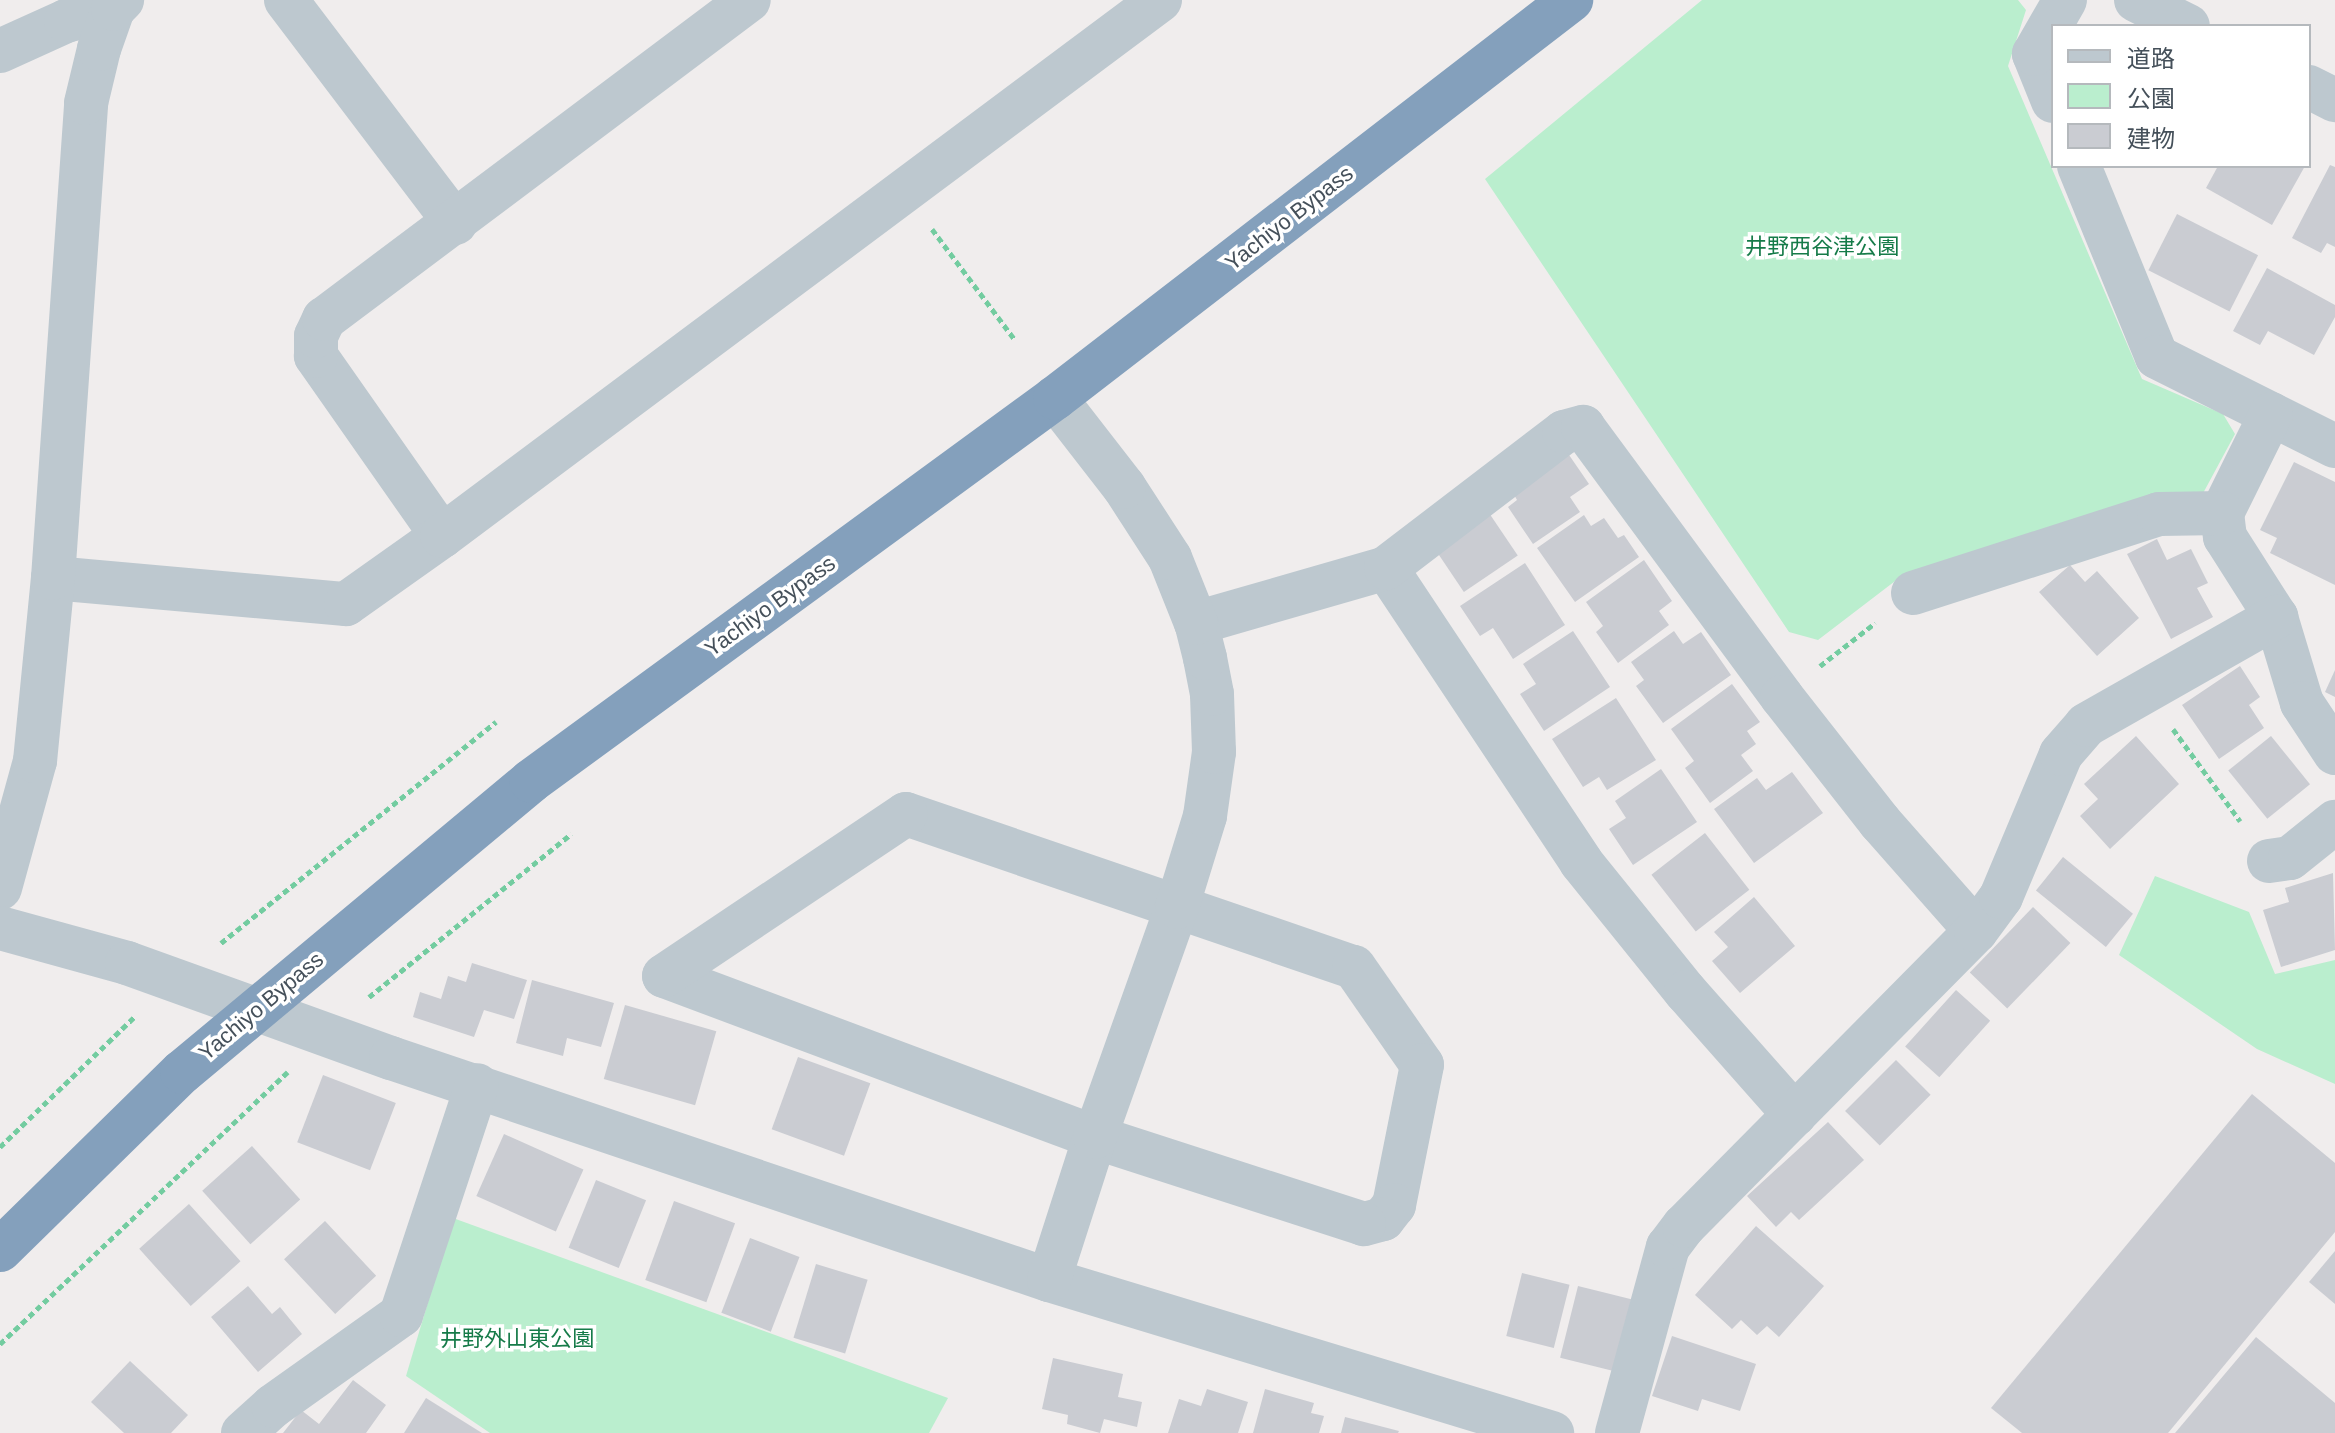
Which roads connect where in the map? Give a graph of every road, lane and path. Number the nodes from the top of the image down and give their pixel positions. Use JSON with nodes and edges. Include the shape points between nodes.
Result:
{"nodes":[{"id":1,"x":286,"y":0,"type":"edge"},
{"id":2,"x":749,"y":0,"type":"edge"},
{"id":3,"x":1160,"y":0,"type":"edge"},
{"id":4,"x":1571,"y":0,"type":"edge"},
{"id":5,"x":2065,"y":0,"type":"edge"},
{"id":6,"x":2136,"y":0,"type":"edge"},
{"id":7,"x":118,"y":4,"type":"edge"},
{"id":8,"x":2051,"y":24,"type":"edge"},
{"id":9,"x":2051,"y":24,"type":"edge"},
{"id":10,"x":2184,"y":24,"type":"edge"},
{"id":11,"x":0,"y":51,"type":"edge"},
{"id":12,"x":2311,"y":88,"type":"edge"},
{"id":13,"x":2051,"y":96,"type":"edge"},
{"id":14,"x":2335,"y":100,"type":"edge"},
{"id":15,"x":2080,"y":168,"type":"edge"},
{"id":16,"x":904,"y":191,"type":"junction"},
{"id":17,"x":455,"y":223,"type":"junction"},
{"id":18,"x":1015,"y":340,"type":"dead end"},
{"id":19,"x":1055,"y":398,"type":"junction"},
{"id":20,"x":2271,"y":414,"type":"junction"},
{"id":21,"x":2335,"y":446,"type":"edge"},
{"id":22,"x":2222,"y":513,"type":"junction"},
{"id":23,"x":442,"y":536,"type":"junction"},
{"id":24,"x":1386,"y":568,"type":"junction"},
{"id":25,"x":53,"y":578,"type":"junction"},
{"id":26,"x":1913,"y":593,"type":"joint"},
{"id":27,"x":2276,"y":617,"type":"junction"},
{"id":28,"x":1196,"y":623,"type":"junction"},
{"id":29,"x":2145,"y":691,"type":"junction"},
{"id":30,"x":1782,"y":697,"type":"junction"},
{"id":31,"x":496,"y":722,"type":"dead end"},
{"id":32,"x":2335,"y":753,"type":"edge"},
{"id":33,"x":2335,"y":822,"type":"edge"},
{"id":34,"x":571,"y":834,"type":"dead end"},
{"id":35,"x":2269,"y":861,"type":"joint"},
{"id":36,"x":0,"y":888,"type":"edge"},
{"id":37,"x":1177,"y":907,"type":"junction"},
{"id":38,"x":0,"y":928,"type":"edge"},
{"id":39,"x":1976,"y":931,"type":"junction"},
{"id":40,"x":218,"y":946,"type":"dead end"},
{"id":41,"x":362,"y":1004,"type":"dead end"},
{"id":42,"x":146,"y":1006,"type":"dead end"},
{"id":43,"x":296,"y":1065,"type":"dead end"},
{"id":44,"x":477,"y":1085,"type":"junction"},
{"id":45,"x":1795,"y":1115,"type":"junction"},
{"id":46,"x":1095,"y":1137,"type":"junction"},
{"id":47,"x":0,"y":1147,"type":"edge"},
{"id":48,"x":0,"y":1250,"type":"edge"},
{"id":49,"x":1049,"y":1280,"type":"junction"},
{"id":50,"x":0,"y":1344,"type":"edge"},
{"id":51,"x":243,"y":1433,"type":"edge"},
{"id":52,"x":1552,"y":1433,"type":"edge"},
{"id":53,"x":1617,"y":1433,"type":"edge"}],
"edges":[{"from":1,"to":17,"type":"street"},
{"from":2,"to":17,"type":"street"},
{"from":3,"to":16,"type":"street"},
{"from":4,"to":19,"type":"highway","name":"Yachiyo Bypass"},
{"from":5,"to":9,"type":"street"},
{"from":6,"to":10,"type":"street"},
{"from":7,"to":11,"type":"street"},
{"from":7,"to":25,"type":"street","via":[[86,103]]},
{"from":8,"to":13,"type":"street","via":[[2034,54]]},
{"from":12,"to":14,"type":"street"},
{"from":15,"to":20,"type":"street","via":[[2157,357]]},
{"from":16,"to":18,"type":"path"},
{"from":16,"to":23,"type":"street"},
{"from":17,"to":23,"type":"street","via":[[324,319],[316,336],[316,356]]},
{"from":19,"to":28,"type":"street","via":[[1148,522],[1170,558]]},
{"from":19,"to":48,"type":"highway","name":"Yachiyo Bypass","via":[[531,781],[182,1072]]},
{"from":20,"to":21,"type":"street"},
{"from":20,"to":22,"type":"street"},
{"from":22,"to":26,"type":"street","via":[[2159,514]]},
{"from":22,"to":27,"type":"street","via":[[2225,537]]},
{"from":23,"to":25,"type":"street","via":[[346,604]]},
{"from":24,"to":28,"type":"street"},
{"from":24,"to":30,"type":"street","via":[[1564,432],[1583,427]]},
{"from":24,"to":45,"type":"street","via":[[1581,862]]},
{"from":25,"to":36,"type":"street","via":[[35,761]]},
{"from":26,"to":30,"type":"path"},
{"from":27,"to":29,"type":"street"},
{"from":27,"to":32,"type":"street","via":[[2302,703]]},
{"from":28,"to":37,"type":"street","via":[[1212,694],[1214,752],[1205,816]]},
{"from":29,"to":35,"type":"path"},
{"from":29,"to":39,"type":"street","via":[[2086,725],[2061,754],[2001,897]]},
{"from":30,"to":39,"type":"street","via":[[1880,822]]},
{"from":31,"to":40,"type":"path"},
{"from":33,"to":35,"type":"street","via":[[2290,858]]},
{"from":34,"to":41,"type":"path"},
{"from":37,"to":46,"type":"street"},
{"from":37,"to":46,"type":"street","via":[[1354,967],[1422,1065],[1394,1205],[1383,1219],[1364,1224]]},
{"from":37,"to":46,"type":"street","via":[[906,814],[664,976]]},
{"from":38,"to":44,"type":"street","via":[[127,963]]},
{"from":39,"to":45,"type":"street"},
{"from":42,"to":47,"type":"path"},
{"from":43,"to":50,"type":"path"},
{"from":44,"to":49,"type":"street"},
{"from":44,"to":51,"type":"street","via":[[401,1315]]},
{"from":45,"to":53,"type":"street","via":[[1668,1247]]},
{"from":46,"to":49,"type":"street"},
{"from":49,"to":52,"type":"street"}]}
